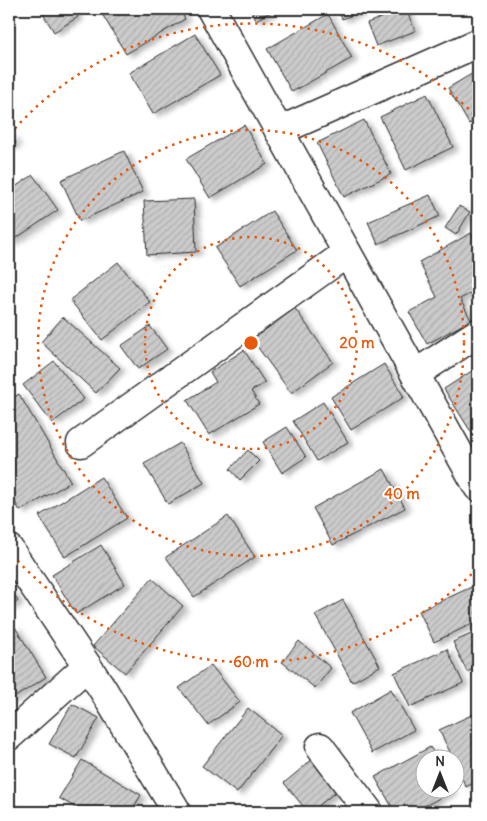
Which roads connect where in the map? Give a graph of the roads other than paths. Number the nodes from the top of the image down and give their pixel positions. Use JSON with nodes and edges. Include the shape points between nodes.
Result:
{"nodes":[{"id":1,"x":211,"y":9,"type":"edge"},
{"id":2,"x":478,"y":43,"type":"edge"},
{"id":3,"x":279,"y":132,"type":"junction"},
{"id":4,"x":347,"y":253,"type":"junction"},
{"id":5,"x":478,"y":333,"type":"edge"},
{"id":6,"x":415,"y":374,"type":"junction"},
{"id":7,"x":81,"y":443,"type":"dead end"},
{"id":8,"x":478,"y":487,"type":"edge"},
{"id":9,"x":9,"y":549,"type":"edge"},
{"id":10,"x":87,"y":666,"type":"junction"},
{"id":11,"x":9,"y":736,"type":"edge"},
{"id":12,"x":320,"y":747,"type":"dead end"},
{"id":13,"x":177,"y":812,"type":"edge"},
{"id":14,"x":369,"y":812,"type":"edge"}],
"edges":[{"from":1,"to":3,"type":"street"},
{"from":2,"to":3,"type":"street"},
{"from":3,"to":4,"type":"street"},
{"from":4,"to":6,"type":"street"},
{"from":4,"to":7,"type":"street"},
{"from":5,"to":6,"type":"street"},
{"from":6,"to":8,"type":"street"},
{"from":9,"to":10,"type":"street"},
{"from":10,"to":11,"type":"street"},
{"from":10,"to":13,"type":"street"},
{"from":12,"to":14,"type":"street"}]}
